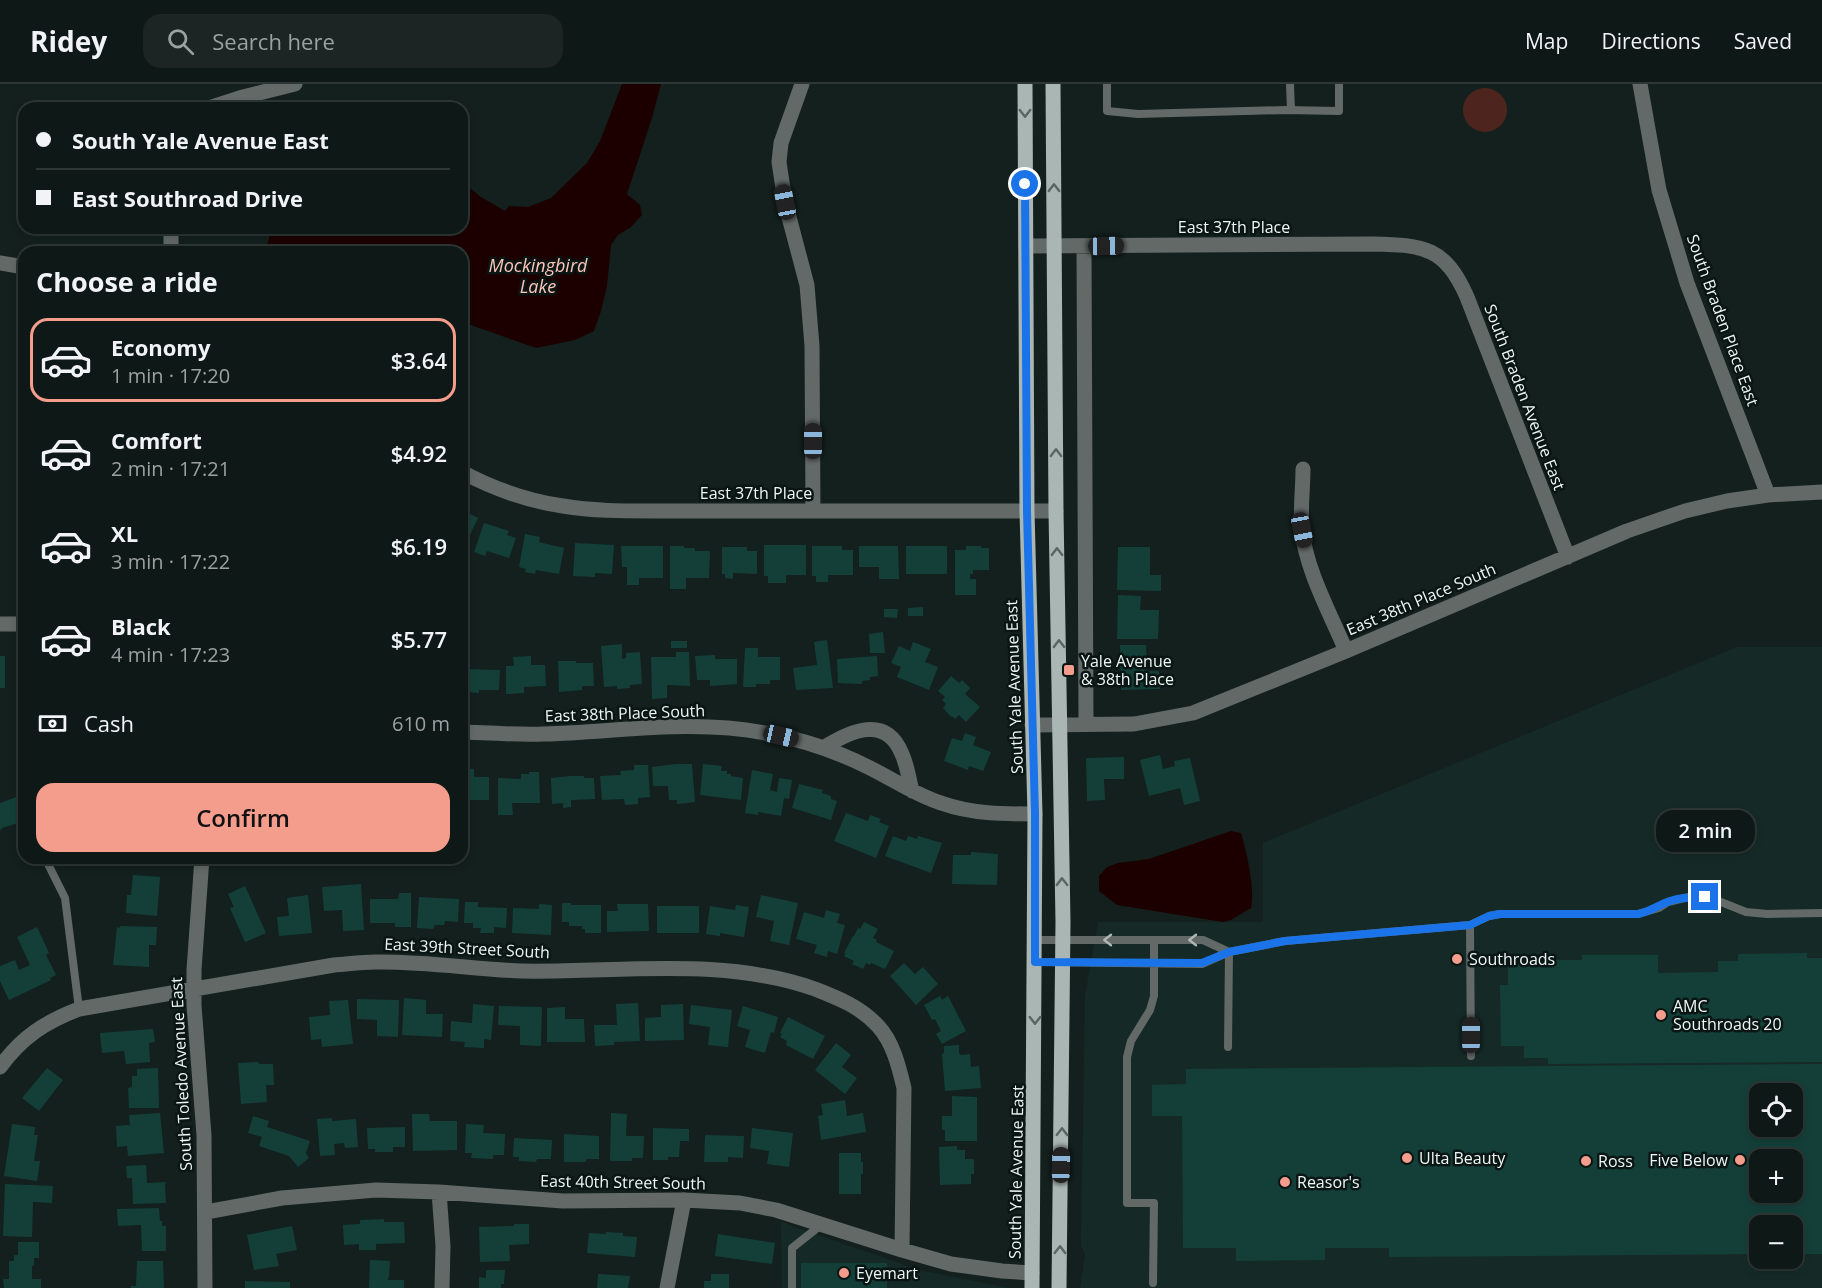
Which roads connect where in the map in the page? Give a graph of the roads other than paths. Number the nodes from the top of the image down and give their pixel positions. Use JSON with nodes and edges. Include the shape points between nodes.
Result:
{"nodes":[{"id":1,"x":295,"y":84,"type":"edge"},
{"id":2,"x":802,"y":84,"type":"edge"},
{"id":3,"x":1025,"y":84,"type":"edge"},
{"id":4,"x":1053,"y":84,"type":"edge"},
{"id":5,"x":1107,"y":84,"type":"edge"},
{"id":6,"x":1290,"y":84,"type":"edge"},
{"id":7,"x":1339,"y":84,"type":"edge"},
{"id":8,"x":1641,"y":84,"type":"edge"},
{"id":9,"x":241,"y":90,"type":"edge"},
{"id":10,"x":222,"y":102,"type":"edge"},
{"id":11,"x":1291,"y":110,"type":"junction"},
{"id":12,"x":1026,"y":246,"type":"junction"},
{"id":13,"x":1054,"y":246,"type":"junction"},
{"id":14,"x":1084,"y":246,"type":"junction"},
{"id":15,"x":1440,"y":256,"type":"joint"},
{"id":16,"x":0,"y":263,"type":"edge"},
{"id":17,"x":18,"y":266,"type":"edge"},
{"id":18,"x":1304,"y":469,"type":"dead end"},
{"id":19,"x":468,"y":475,"type":"edge"},
{"id":20,"x":1822,"y":492,"type":"edge"},
{"id":21,"x":1768,"y":495,"type":"junction"},
{"id":22,"x":813,"y":511,"type":"junction"},
{"id":23,"x":1027,"y":511,"type":"junction"},
{"id":24,"x":1056,"y":511,"type":"junction"},
{"id":25,"x":1568,"y":557,"type":"junction"},
{"id":26,"x":0,"y":624,"type":"edge"},
{"id":27,"x":18,"y":624,"type":"edge"},
{"id":28,"x":1346,"y":651,"type":"junction"},
{"id":29,"x":1086,"y":723,"type":"junction"},
{"id":30,"x":1060,"y":724,"type":"junction"},
{"id":31,"x":1032,"y":725,"type":"junction"},
{"id":32,"x":468,"y":732,"type":"edge"},
{"id":33,"x":823,"y":748,"type":"junction"},
{"id":34,"x":912,"y":790,"type":"junction"},
{"id":35,"x":1035,"y":814,"type":"junction"},
{"id":36,"x":48,"y":864,"type":"edge"},
{"id":37,"x":201,"y":864,"type":"edge"},
{"id":38,"x":1822,"y":913,"type":"edge"},
{"id":39,"x":1470,"y":925,"type":"junction"},
{"id":40,"x":1035,"y":940,"type":"junction"},
{"id":41,"x":1063,"y":940,"type":"junction"},
{"id":42,"x":1154,"y":940,"type":"junction"},
{"id":43,"x":1229,"y":952,"type":"junction"},
{"id":44,"x":1035,"y":962,"type":"junction"},
{"id":45,"x":1063,"y":962,"type":"junction"},
{"id":46,"x":1154,"y":963,"type":"junction"},
{"id":47,"x":194,"y":989,"type":"junction"},
{"id":48,"x":79,"y":1009,"type":"junction"},
{"id":49,"x":1228,"y":1047,"type":"dead end"},
{"id":50,"x":1471,"y":1056,"type":"dead end"},
{"id":51,"x":0,"y":1067,"type":"edge"},
{"id":52,"x":439,"y":1192,"type":"junction"},
{"id":53,"x":684,"y":1200,"type":"junction"},
{"id":54,"x":206,"y":1212,"type":"junction"},
{"id":55,"x":822,"y":1224,"type":"junction"},
{"id":56,"x":902,"y":1250,"type":"junction"},
{"id":57,"x":1032,"y":1280,"type":"edge"},
{"id":58,"x":1154,"y":1283,"type":"dead end"},
{"id":59,"x":205,"y":1288,"type":"edge"},
{"id":60,"x":442,"y":1288,"type":"edge"},
{"id":61,"x":667,"y":1288,"type":"edge"},
{"id":62,"x":792,"y":1288,"type":"edge"},
{"id":63,"x":1059,"y":1288,"type":"edge"}],
"edges":[{"from":1,"to":9,"type":"street"},
{"from":2,"to":22,"type":"street","via":[[779,162],[808,295]]},
{"from":3,"to":12,"type":"main road","name":"South Yale Avenue East","one_way":true},
{"from":13,"to":4,"type":"main road","one_way":true},
{"from":5,"to":11,"type":"lane","via":[[1107,111],[1138,114]]},
{"from":6,"to":11,"type":"lane"},
{"from":7,"to":11,"type":"lane","via":[[1338,111]]},
{"from":8,"to":21,"type":"street","name":"South Braden Place East","via":[[1659,190],[1687,283]]},
{"from":9,"to":10,"type":"street"},
{"from":12,"to":13,"type":"street","name":"East 37th Place"},
{"from":12,"to":23,"type":"main road","name":"South Yale Avenue East"},
{"from":13,"to":14,"type":"street","name":"East 37th Place"},
{"from":24,"to":13,"type":"main road","one_way":true},
{"from":14,"to":15,"type":"street","name":"East 37th Place","via":[[1373,244],[1419,248]]},
{"from":14,"to":29,"type":"street"},
{"from":15,"to":25,"type":"street","name":"South Braden Avenue East","via":[[1459,279]]},
{"from":16,"to":17,"type":"street"},
{"from":18,"to":28,"type":"street","via":[[1302,530],[1306,550]]},
{"from":19,"to":22,"type":"street","name":"East 37th Place","via":[[524,498],[600,510]]},
{"from":20,"to":21,"type":"street","name":"East 38th Place South"},
{"from":21,"to":25,"type":"street","name":"East 38th Place South","via":[[1685,511]]},
{"from":22,"to":23,"type":"street","name":"East 37th Place"},
{"from":23,"to":24,"type":"street","name":"East 37th Place"},
{"from":23,"to":31,"type":"main road","name":"South Yale Avenue East"},
{"from":30,"to":24,"type":"main road","one_way":true},
{"from":25,"to":28,"type":"street","name":"East 38th Place South"},
{"from":26,"to":27,"type":"street"},
{"from":28,"to":29,"type":"street","name":"East 38th Place South","via":[[1193,713],[1134,724]]},
{"from":29,"to":30,"type":"street","name":"East 38th Place South"},
{"from":30,"to":31,"type":"street","name":"East 38th Place South"},
{"from":41,"to":30,"type":"main road","one_way":true},
{"from":31,"to":35,"type":"main road","name":"South Yale Avenue East"},
{"from":32,"to":33,"type":"street","name":"East 38th Place South","via":[[541,734],[687,726],[765,733]]},
{"from":33,"to":34,"type":"street","name":"East 38th Place South"},
{"from":33,"to":34,"type":"street","via":[[860,730],[888,733],[903,754]]},
{"from":34,"to":35,"type":"street","name":"East 38th Place South","via":[[963,809]]},
{"from":35,"to":40,"type":"main road","name":"South Yale Avenue East"},
{"from":36,"to":48,"type":"lane","via":[[65,898]]},
{"from":37,"to":47,"type":"street","name":"South Toledo Avenue East"},
{"from":38,"to":39,"type":"lane","via":[[1746,912],[1716,900],[1693,897],[1638,914],[1500,914]]},
{"from":39,"to":43,"type":"lane","via":[[1285,941]]},
{"from":39,"to":50,"type":"lane"},
{"from":40,"to":41,"type":"lane"},
{"from":40,"to":44,"type":"main road","name":"South Yale Avenue East"},
{"from":42,"to":41,"type":"lane","one_way":true},
{"from":41,"to":45,"type":"main road"},
{"from":43,"to":42,"type":"lane","one_way":true,"via":[[1203,940]]},
{"from":42,"to":46,"type":"lane"},
{"from":43,"to":46,"type":"lane","via":[[1202,963]]},
{"from":43,"to":49,"type":"lane"},
{"from":44,"to":45,"type":"lane"},
{"from":44,"to":57,"type":"main road","name":"South Yale Avenue East","one_way":true},
{"from":45,"to":46,"type":"lane"},
{"from":63,"to":45,"type":"main road","one_way":true},
{"from":46,"to":58,"type":"lane","via":[[1150,1010],[1131,1041],[1127,1057],[1127,1203],[1154,1203]]},
{"from":47,"to":48,"type":"street","name":"East 39th Street South"},
{"from":47,"to":54,"type":"street","name":"South Toledo Avenue East"},
{"from":47,"to":56,"type":"street","name":"East 39th Street South","via":[[296,970],[375,962],[519,971],[727,970],[765,975],[832,995],[851,1004],[878,1026],[898,1063],[904,1088]]},
{"from":48,"to":51,"type":"street","name":"East 39th Street South","via":[[38,1029]]},
{"from":52,"to":53,"type":"street","name":"East 40th Street South","via":[[563,1201]]},
{"from":52,"to":54,"type":"street","name":"East 40th Street South","via":[[376,1190],[282,1198]]},
{"from":52,"to":60,"type":"street"},
{"from":53,"to":55,"type":"street","name":"East 40th Street South","via":[[740,1203]]},
{"from":53,"to":61,"type":"street"},
{"from":54,"to":59,"type":"street","name":"South Toledo Avenue East"},
{"from":55,"to":56,"type":"street","name":"East 40th Street South"},
{"from":55,"to":62,"type":"lane","via":[[792,1248]]},
{"from":56,"to":57,"type":"street","name":"East 40th Street South"}]}
